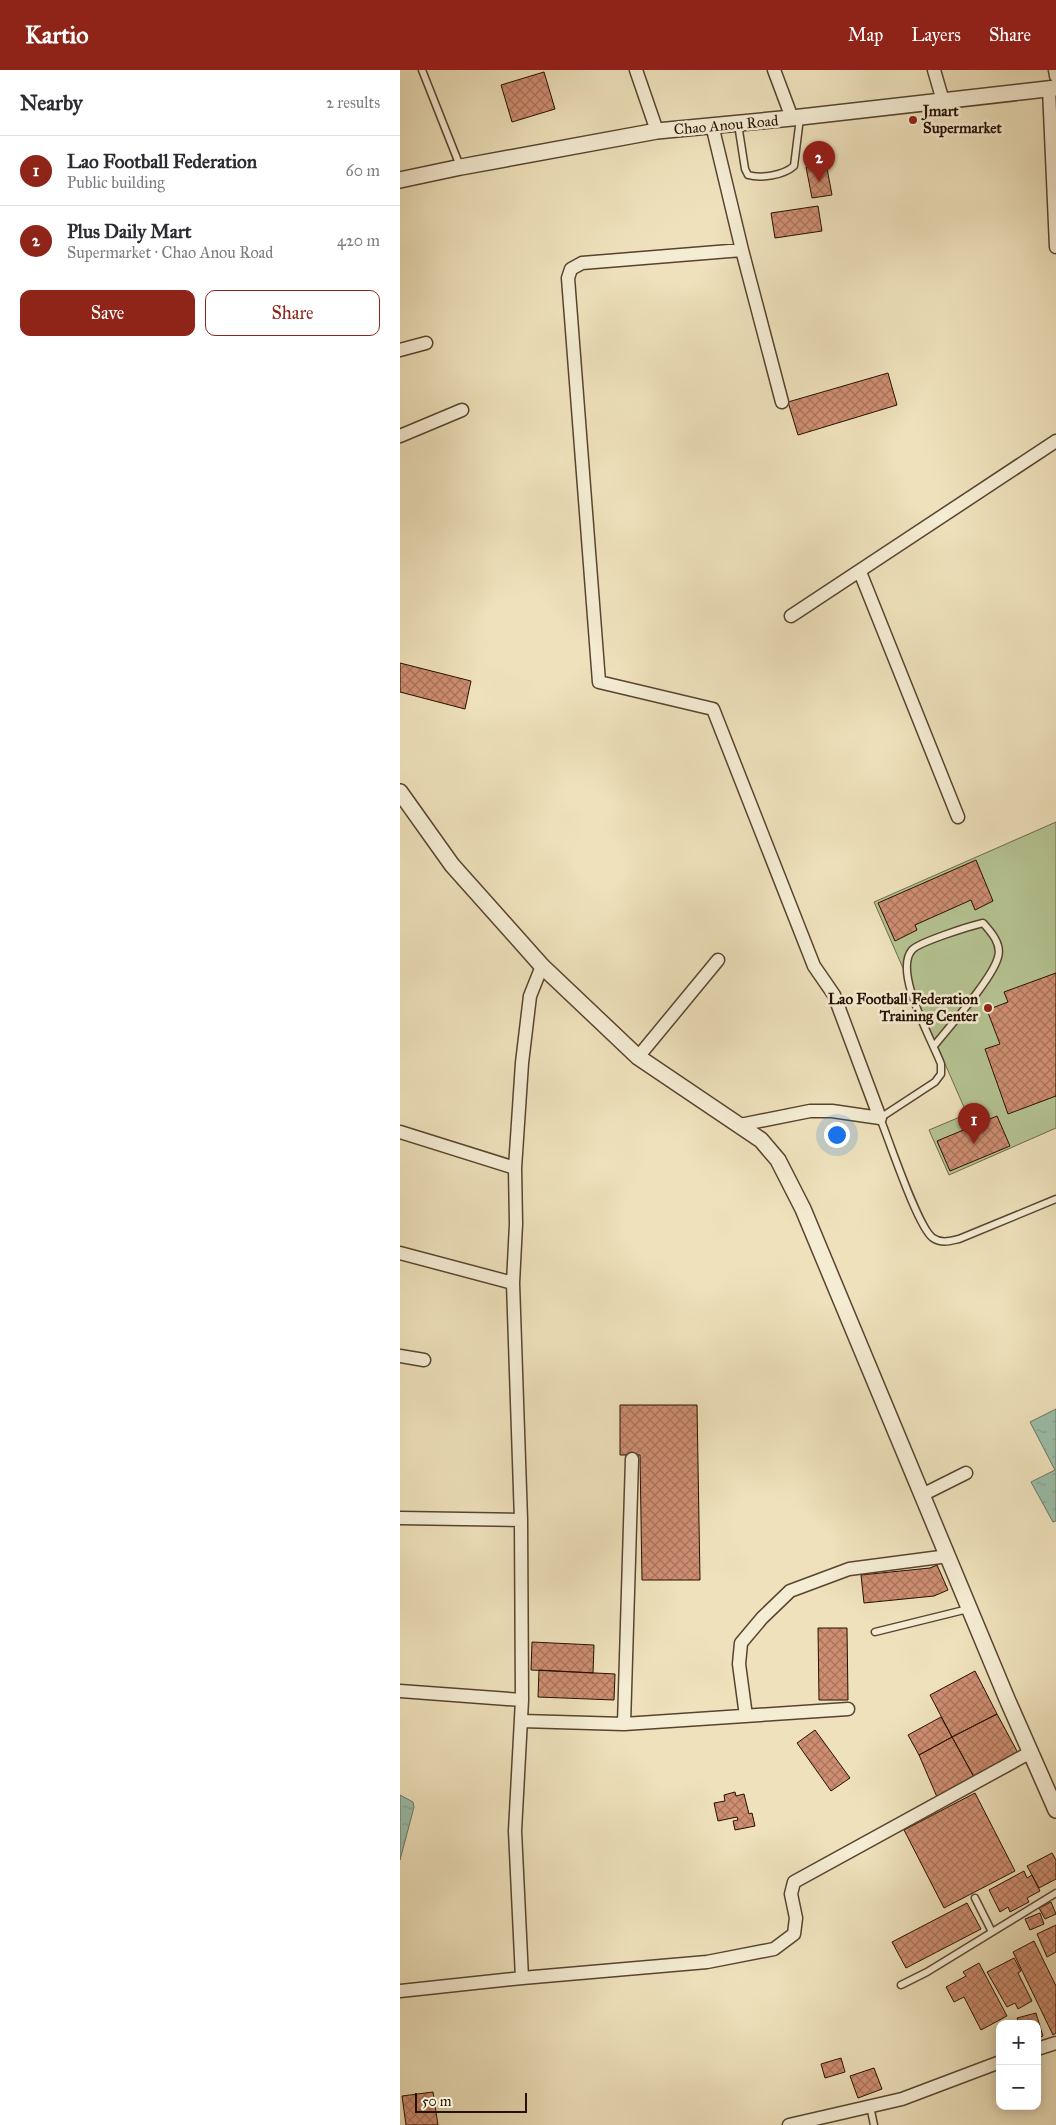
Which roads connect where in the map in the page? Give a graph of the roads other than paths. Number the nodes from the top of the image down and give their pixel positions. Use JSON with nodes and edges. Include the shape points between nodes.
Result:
{"nodes":[{"id":1,"x":422,"y":70,"type":"edge"},
{"id":2,"x":636,"y":70,"type":"edge"},
{"id":3,"x":774,"y":70,"type":"edge"},
{"id":4,"x":934,"y":70,"type":"edge"},
{"id":5,"x":1055,"y":70,"type":"edge"},
{"id":6,"x":1054,"y":85,"type":"edge"},
{"id":7,"x":943,"y":101,"type":"junction"},
{"id":8,"x":796,"y":118,"type":"junction"},
{"id":9,"x":738,"y":123,"type":"junction"},
{"id":10,"x":712,"y":125,"type":"junction"},
{"id":11,"x":656,"y":131,"type":"junction"},
{"id":12,"x":461,"y":167,"type":"junction"},
{"id":13,"x":400,"y":180,"type":"edge"},
{"id":14,"x":1056,"y":248,"type":"edge"},
{"id":15,"x":742,"y":250,"type":"junction"},
{"id":16,"x":426,"y":343,"type":"dead end"},
{"id":17,"x":400,"y":350,"type":"edge"},
{"id":18,"x":782,"y":402,"type":"dead end"},
{"id":19,"x":462,"y":410,"type":"dead end"},
{"id":20,"x":400,"y":436,"type":"edge"},
{"id":21,"x":1056,"y":441,"type":"edge"},
{"id":22,"x":860,"y":572,"type":"junction"},
{"id":23,"x":791,"y":616,"type":"dead end"},
{"id":24,"x":400,"y":792,"type":"edge"},
{"id":25,"x":958,"y":817,"type":"dead end"},
{"id":26,"x":718,"y":960,"type":"dead end"},
{"id":27,"x":542,"y":966,"type":"junction"},
{"id":28,"x":934,"y":1046,"type":"junction"},
{"id":29,"x":638,"y":1057,"type":"junction"},
{"id":30,"x":880,"y":1118,"type":"junction"},
{"id":31,"x":740,"y":1125,"type":"junction"},
{"id":32,"x":400,"y":1132,"type":"edge"},
{"id":33,"x":515,"y":1168,"type":"junction"},
{"id":34,"x":1056,"y":1199,"type":"edge"},
{"id":35,"x":400,"y":1253,"type":"edge"},
{"id":36,"x":513,"y":1283,"type":"junction"},
{"id":37,"x":400,"y":1356,"type":"edge"},
{"id":38,"x":424,"y":1360,"type":"dead end"},
{"id":39,"x":632,"y":1460,"type":"dead end"},
{"id":40,"x":966,"y":1473,"type":"dead end"},
{"id":41,"x":922,"y":1495,"type":"junction"},
{"id":42,"x":400,"y":1518,"type":"edge"},
{"id":43,"x":521,"y":1520,"type":"junction"},
{"id":44,"x":948,"y":1556,"type":"junction"},
{"id":45,"x":970,"y":1609,"type":"junction"},
{"id":46,"x":875,"y":1632,"type":"dead end"},
{"id":47,"x":400,"y":1691,"type":"edge"},
{"id":48,"x":522,"y":1700,"type":"junction"},
{"id":49,"x":848,"y":1709,"type":"dead end"},
{"id":50,"x":746,"y":1716,"type":"junction"},
{"id":51,"x":522,"y":1721,"type":"junction"},
{"id":52,"x":624,"y":1724,"type":"junction"},
{"id":53,"x":1031,"y":1752,"type":"junction"},
{"id":54,"x":1056,"y":1810,"type":"edge"},
{"id":55,"x":1056,"y":1893,"type":"edge"},
{"id":56,"x":975,"y":1898,"type":"dead end"},
{"id":57,"x":992,"y":1932,"type":"junction"},
{"id":58,"x":522,"y":1978,"type":"junction"},
{"id":59,"x":901,"y":1985,"type":"dead end"},
{"id":60,"x":400,"y":1992,"type":"edge"},
{"id":61,"x":1056,"y":2043,"type":"edge"},
{"id":62,"x":1041,"y":2048,"type":"edge"},
{"id":63,"x":996,"y":2064,"type":"edge"},
{"id":64,"x":870,"y":2106,"type":"junction"},
{"id":65,"x":789,"y":2125,"type":"edge"},
{"id":66,"x":874,"y":2125,"type":"edge"}],
"edges":[{"from":1,"to":12,"type":"lane"},
{"from":2,"to":11,"type":"street"},
{"from":3,"to":8,"type":"street"},
{"from":4,"to":7,"type":"street"},
{"from":5,"to":6,"type":"street"},
{"from":6,"to":7,"type":"street","name":"Chao Anou Road"},
{"from":6,"to":14,"type":"street"},
{"from":7,"to":8,"type":"street","name":"Chao Anou Road"},
{"from":8,"to":9,"type":"street","name":"Chao Anou Road"},
{"from":8,"to":9,"type":"lane","via":[[794,166],[789,171],[756,178],[748,175],[745,169]]},
{"from":9,"to":10,"type":"street","name":"Chao Anou Road"},
{"from":10,"to":11,"type":"street","name":"Chao Anou Road"},
{"from":10,"to":15,"type":"street"},
{"from":11,"to":12,"type":"street","name":"Chao Anou Road"},
{"from":12,"to":13,"type":"street","name":"Chao Anou Road"},
{"from":15,"to":18,"type":"street"},
{"from":15,"to":30,"type":"street","via":[[582,263],[571,269],[568,278],[600,682],[713,709],[814,966],[834,995]]},
{"from":16,"to":17,"type":"street"},
{"from":19,"to":20,"type":"street"},
{"from":21,"to":22,"type":"street"},
{"from":22,"to":23,"type":"street"},
{"from":22,"to":25,"type":"street"},
{"from":24,"to":27,"type":"street","via":[[452,864]]},
{"from":26,"to":29,"type":"street"},
{"from":27,"to":29,"type":"street"},
{"from":27,"to":33,"type":"street","via":[[530,996]]},
{"from":28,"to":28,"type":"lane","via":[[991,974],[999,956],[998,943],[982,923],[964,927],[912,949],[907,958],[905,971],[909,988]]},
{"from":28,"to":30,"type":"lane","via":[[941,1074],[935,1082]]},
{"from":29,"to":31,"type":"street"},
{"from":30,"to":31,"type":"street","via":[[832,1111],[810,1112]]},
{"from":30,"to":34,"type":"lane","via":[[917,1214],[934,1239],[944,1242],[960,1239]]},
{"from":31,"to":41,"type":"street","via":[[761,1140],[778,1160],[803,1209]]},
{"from":32,"to":33,"type":"street"},
{"from":33,"to":36,"type":"street"},
{"from":35,"to":36,"type":"street"},
{"from":36,"to":43,"type":"street"},
{"from":37,"to":38,"type":"street"},
{"from":39,"to":52,"type":"street"},
{"from":40,"to":41,"type":"street"},
{"from":41,"to":44,"type":"street"},
{"from":42,"to":43,"type":"street"},
{"from":43,"to":48,"type":"street"},
{"from":44,"to":45,"type":"street"},
{"from":44,"to":50,"type":"street","via":[[849,1570],[790,1591],[742,1643],[739,1664]]},
{"from":45,"to":46,"type":"lane"},
{"from":45,"to":53,"type":"street"},
{"from":47,"to":48,"type":"street"},
{"from":48,"to":51,"type":"street"},
{"from":49,"to":50,"type":"street"},
{"from":50,"to":52,"type":"street"},
{"from":51,"to":52,"type":"street"},
{"from":51,"to":58,"type":"street","via":[[516,1832]]},
{"from":53,"to":54,"type":"street"},
{"from":53,"to":58,"type":"street","via":[[794,1882],[791,1894],[796,1918],[794,1934],[774,1949],[707,1962]]},
{"from":55,"to":57,"type":"lane"},
{"from":56,"to":57,"type":"lane"},
{"from":57,"to":59,"type":"lane"},
{"from":58,"to":60,"type":"street"},
{"from":61,"to":62,"type":"street"},
{"from":63,"to":64,"type":"street","via":[[902,2099]]},
{"from":64,"to":65,"type":"street"},
{"from":64,"to":66,"type":"lane"}]}
